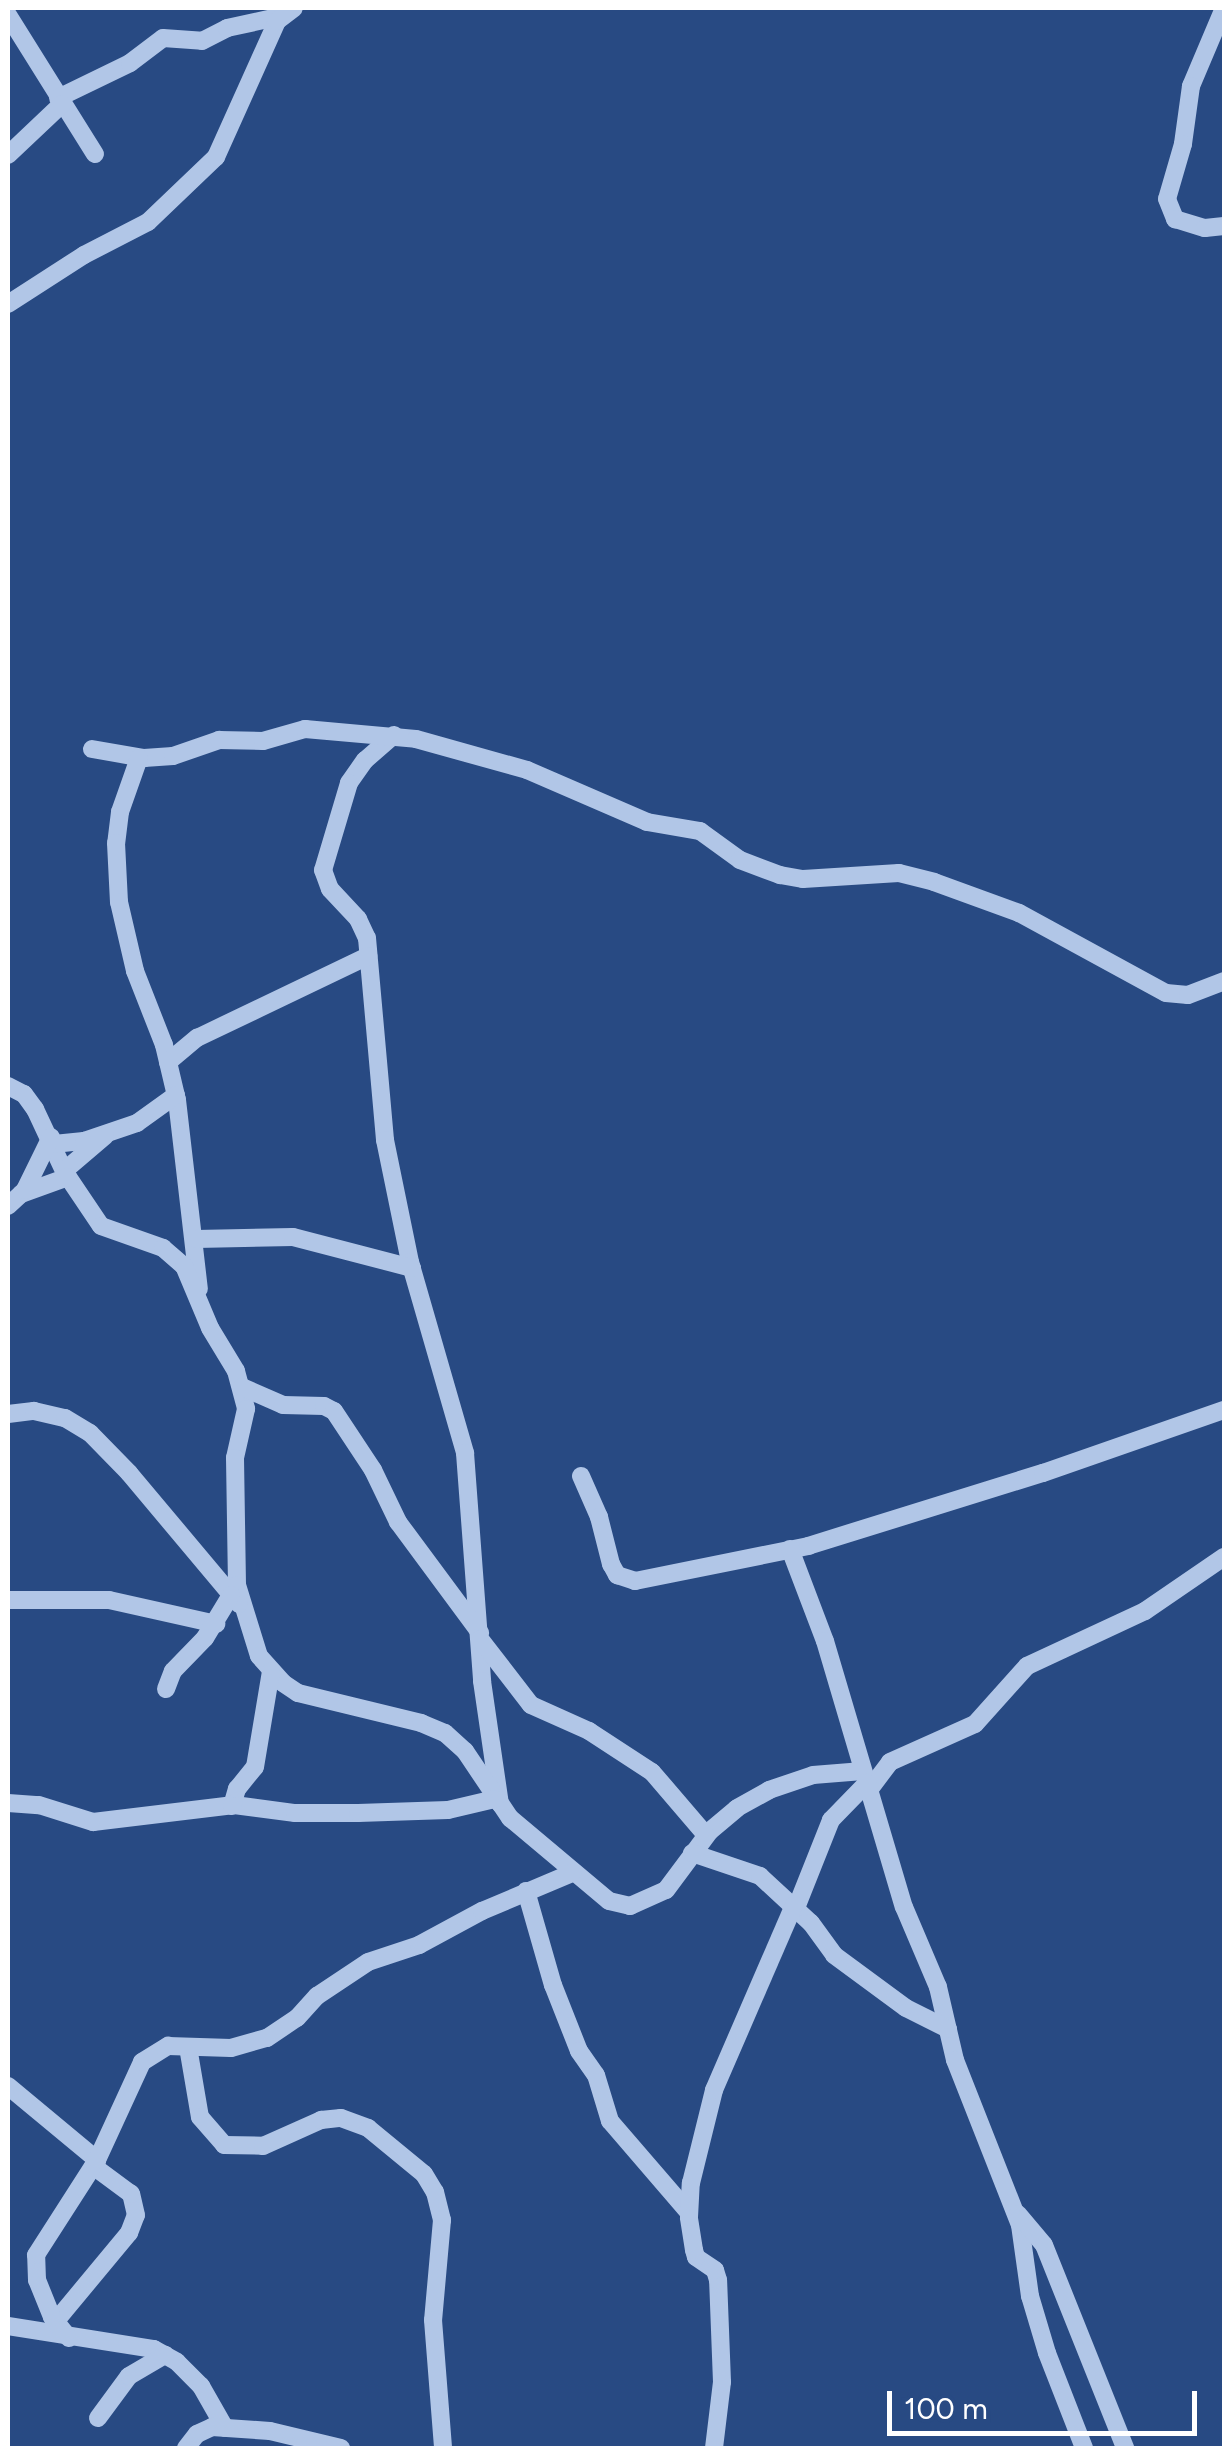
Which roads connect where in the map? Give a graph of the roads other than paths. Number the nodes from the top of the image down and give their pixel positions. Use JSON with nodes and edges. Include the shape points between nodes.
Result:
{"nodes":[{"id":1,"x":1224,"y":8,"type":"edge"},
{"id":2,"x":288,"y":12,"type":"edge"},
{"id":3,"x":8,"y":15,"type":"edge"},
{"id":4,"x":60,"y":101,"type":"junction"},
{"id":5,"x":95,"y":154,"type":"dead end"},
{"id":6,"x":8,"y":155,"type":"edge"},
{"id":7,"x":1224,"y":226,"type":"edge"},
{"id":8,"x":8,"y":304,"type":"edge"},
{"id":9,"x":394,"y":735,"type":"junction"},
{"id":10,"x":92,"y":749,"type":"dead end"},
{"id":11,"x":139,"y":758,"type":"junction"},
{"id":12,"x":368,"y":956,"type":"junction"},
{"id":13,"x":1224,"y":980,"type":"edge"},
{"id":14,"x":168,"y":1062,"type":"junction"},
{"id":15,"x":8,"y":1086,"type":"edge"},
{"id":16,"x":176,"y":1095,"type":"junction"},
{"id":17,"x":106,"y":1134,"type":"junction"},
{"id":18,"x":53,"y":1140,"type":"junction"},
{"id":19,"x":66,"y":1174,"type":"junction"},
{"id":20,"x":14,"y":1200,"type":"edge"},
{"id":21,"x":196,"y":1239,"type":"junction"},
{"id":22,"x":412,"y":1268,"type":"junction"},
{"id":23,"x":199,"y":1298,"type":"junction"},
{"id":24,"x":242,"y":1387,"type":"junction"},
{"id":25,"x":1224,"y":1410,"type":"edge"},
{"id":26,"x":8,"y":1414,"type":"edge"},
{"id":27,"x":581,"y":1476,"type":"dead end"},
{"id":28,"x":790,"y":1549,"type":"junction"},
{"id":29,"x":1224,"y":1557,"type":"edge"},
{"id":30,"x":232,"y":1595,"type":"junction"},
{"id":31,"x":8,"y":1600,"type":"edge"},
{"id":32,"x":246,"y":1614,"type":"junction"},
{"id":33,"x":216,"y":1624,"type":"junction"},
{"id":34,"x":480,"y":1636,"type":"junction"},
{"id":35,"x":271,"y":1671,"type":"junction"},
{"id":36,"x":166,"y":1689,"type":"dead end"},
{"id":37,"x":867,"y":1782,"type":"junction"},
{"id":38,"x":498,"y":1802,"type":"junction"},
{"id":39,"x":8,"y":1803,"type":"edge"},
{"id":40,"x":232,"y":1806,"type":"junction"},
{"id":41,"x":706,"y":1835,"type":"junction"},
{"id":42,"x":692,"y":1853,"type":"junction"},
{"id":43,"x":572,"y":1873,"type":"junction"},
{"id":44,"x":526,"y":1891,"type":"junction"},
{"id":45,"x":795,"y":1906,"type":"junction"},
{"id":46,"x":948,"y":2029,"type":"junction"},
{"id":47,"x":188,"y":2047,"type":"junction"},
{"id":48,"x":8,"y":2086,"type":"edge"},
{"id":49,"x":95,"y":2163,"type":"junction"},
{"id":50,"x":1012,"y":2207,"type":"junction"},
{"id":51,"x":689,"y":2212,"type":"junction"},
{"id":52,"x":56,"y":2322,"type":"junction"},
{"id":53,"x":8,"y":2326,"type":"edge"},
{"id":54,"x":69,"y":2338,"type":"junction"},
{"id":55,"x":165,"y":2355,"type":"junction"},
{"id":56,"x":98,"y":2418,"type":"dead end"},
{"id":57,"x":224,"y":2428,"type":"junction"},
{"id":58,"x":186,"y":2448,"type":"edge"},
{"id":59,"x":341,"y":2448,"type":"edge"},
{"id":60,"x":444,"y":2448,"type":"edge"},
{"id":61,"x":714,"y":2448,"type":"edge"},
{"id":62,"x":1084,"y":2448,"type":"edge"},
{"id":63,"x":1125,"y":2448,"type":"edge"}],
"edges":[{"from":1,"to":7,"type":"street","via":[[1190,86],[1167,199],[1176,219]]},
{"from":2,"to":4,"type":"street","via":[[202,40],[163,38]]},
{"from":2,"to":8,"type":"street","via":[[216,157],[148,222]]},
{"from":3,"to":4,"type":"street"},
{"from":4,"to":5,"type":"street"},
{"from":4,"to":6,"type":"street"},
{"from":9,"to":11,"type":"street","via":[[305,728],[264,742],[219,740],[174,756]]},
{"from":9,"to":12,"type":"street","via":[[349,783],[323,870],[330,889],[358,919]]},
{"from":9,"to":13,"type":"street","via":[[528,770],[647,822],[700,831],[740,860],[780,875],[899,873],[934,882],[1018,914],[1166,993],[1188,995]]},
{"from":10,"to":11,"type":"street"},
{"from":11,"to":14,"type":"street","via":[[120,812],[120,902],[135,971]]},
{"from":12,"to":14,"type":"street","via":[[197,1038]]},
{"from":12,"to":22,"type":"street","via":[[385,1140]]},
{"from":14,"to":16,"type":"street"},
{"from":15,"to":18,"type":"street","via":[[24,1094]]},
{"from":16,"to":17,"type":"street","via":[[137,1123]]},
{"from":16,"to":21,"type":"street"},
{"from":17,"to":18,"type":"street"},
{"from":17,"to":19,"type":"street"},
{"from":18,"to":19,"type":"street"},
{"from":18,"to":20,"type":"street"},
{"from":19,"to":20,"type":"street"},
{"from":19,"to":23,"type":"street","via":[[101,1226],[164,1248],[184,1266]]},
{"from":21,"to":22,"type":"street","via":[[293,1237]]},
{"from":21,"to":23,"type":"street"},
{"from":22,"to":34,"type":"street","via":[[465,1453]]},
{"from":23,"to":24,"type":"street"},
{"from":24,"to":32,"type":"street","via":[[246,1410],[235,1458],[234,1542]]},
{"from":24,"to":34,"type":"street","via":[[283,1405],[334,1411],[374,1470],[398,1522]]},
{"from":25,"to":28,"type":"street","via":[[1044,1473]]},
{"from":26,"to":30,"type":"street","via":[[65,1418],[90,1433]]},
{"from":27,"to":28,"type":"street","via":[[610,1564],[626,1581]]},
{"from":28,"to":37,"type":"street"},
{"from":29,"to":37,"type":"street","via":[[1145,1611],[1027,1666],[974,1724],[890,1762]]},
{"from":30,"to":32,"type":"street"},
{"from":30,"to":33,"type":"street"},
{"from":31,"to":33,"type":"street","via":[[109,1600]]},
{"from":32,"to":35,"type":"street"},
{"from":33,"to":36,"type":"street","via":[[173,1671]]},
{"from":34,"to":38,"type":"street"},
{"from":34,"to":41,"type":"street","via":[[531,1705],[571,1721],[652,1772]]},
{"from":35,"to":38,"type":"street","via":[[298,1693],[446,1733],[466,1751]]},
{"from":35,"to":40,"type":"street","via":[[255,1767]]},
{"from":37,"to":41,"type":"street","via":[[813,1776],[769,1790]]},
{"from":37,"to":45,"type":"street","via":[[832,1820]]},
{"from":37,"to":46,"type":"street"},
{"from":38,"to":40,"type":"street","via":[[358,1813]]},
{"from":38,"to":43,"type":"street"},
{"from":39,"to":40,"type":"street","via":[[93,1822]]},
{"from":41,"to":42,"type":"street"},
{"from":42,"to":43,"type":"street","via":[[666,1890],[630,1906],[609,1902]]},
{"from":42,"to":45,"type":"street","via":[[760,1876]]},
{"from":43,"to":44,"type":"street"},
{"from":44,"to":47,"type":"street","via":[[419,1945],[368,1962],[267,2038],[231,2048]]},
{"from":44,"to":51,"type":"street","via":[[552,1985],[596,2075],[610,2121]]},
{"from":45,"to":46,"type":"street","via":[[834,1956]]},
{"from":45,"to":51,"type":"street","via":[[714,2090]]},
{"from":46,"to":50,"type":"street"},
{"from":47,"to":49,"type":"street","via":[[168,2046],[142,2062]]},
{"from":47,"to":60,"type":"street","via":[[200,2117],[224,2144],[263,2146],[341,2118],[368,2128],[436,2192],[442,2220],[433,2320]]},
{"from":48,"to":49,"type":"street"},
{"from":49,"to":52,"type":"street","via":[[36,2255],[37,2280]]},
{"from":49,"to":52,"type":"street","via":[[131,2194],[136,2216]]},
{"from":50,"to":62,"type":"street","via":[[1047,2353]]},
{"from":50,"to":63,"type":"street","via":[[1044,2245]]},
{"from":51,"to":61,"type":"street","via":[[696,2257],[718,2280],[722,2382]]},
{"from":52,"to":54,"type":"street"},
{"from":53,"to":54,"type":"street"},
{"from":54,"to":55,"type":"street"},
{"from":55,"to":56,"type":"street","via":[[129,2376]]},
{"from":55,"to":57,"type":"street","via":[[201,2386]]},
{"from":57,"to":58,"type":"street","via":[[197,2434]]},
{"from":57,"to":59,"type":"street"}]}
